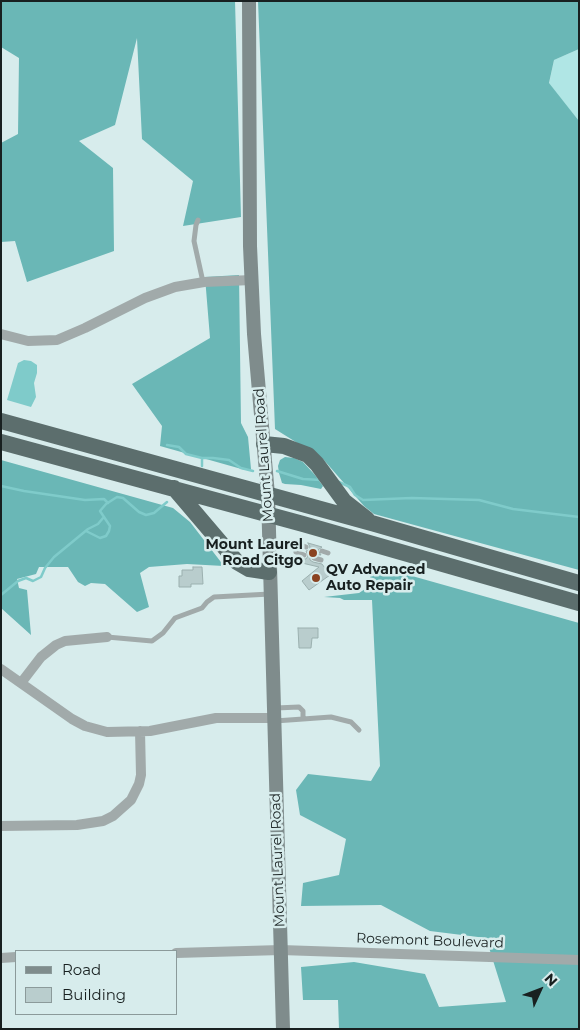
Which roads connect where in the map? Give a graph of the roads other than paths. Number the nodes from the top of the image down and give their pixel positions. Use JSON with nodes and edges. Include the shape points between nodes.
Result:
{"nodes":[{"id":1,"x":249,"y":1,"type":"edge"},
{"id":2,"x":198,"y":220,"type":"dead end"},
{"id":3,"x":252,"y":280,"type":"junction"},
{"id":4,"x":203,"y":282,"type":"junction"},
{"id":5,"x":1,"y":334,"type":"edge"},
{"id":6,"x":1,"y":421,"type":"edge"},
{"id":7,"x":1,"y":442,"type":"edge"},
{"id":8,"x":264,"y":444,"type":"junction"},
{"id":9,"x":174,"y":488,"type":"junction"},
{"id":10,"x":268,"y":495,"type":"junction"},
{"id":11,"x":269,"y":514,"type":"junction"},
{"id":12,"x":375,"y":524,"type":"junction"},
{"id":13,"x":298,"y":544,"type":"dead end"},
{"id":14,"x":306,"y":546,"type":"dead end"},
{"id":15,"x":322,"y":551,"type":"dead end"},
{"id":16,"x":296,"y":552,"type":"dead end"},
{"id":17,"x":328,"y":554,"type":"dead end"},
{"id":18,"x":304,"y":555,"type":"dead end"},
{"id":19,"x":314,"y":558,"type":"dead end"},
{"id":20,"x":321,"y":560,"type":"dead end"},
{"id":21,"x":269,"y":572,"type":"junction"},
{"id":22,"x":579,"y":583,"type":"edge"},
{"id":23,"x":270,"y":594,"type":"junction"},
{"id":24,"x":579,"y":602,"type":"edge"},
{"id":25,"x":107,"y":637,"type":"joint"},
{"id":26,"x":1,"y":669,"type":"edge"},
{"id":27,"x":21,"y":683,"type":"junction"},
{"id":28,"x":274,"y":716,"type":"junction"},
{"id":29,"x":303,"y":719,"type":"junction"},
{"id":30,"x":359,"y":730,"type":"dead end"},
{"id":31,"x":140,"y":731,"type":"junction"},
{"id":32,"x":1,"y":826,"type":"edge"},
{"id":33,"x":281,"y":950,"type":"junction"},
{"id":34,"x":178,"y":953,"type":"edge"},
{"id":35,"x":1,"y":958,"type":"edge"},
{"id":36,"x":15,"y":958,"type":"edge"},
{"id":37,"x":579,"y":960,"type":"edge"},
{"id":38,"x":283,"y":1029,"type":"edge"}],
"edges":[{"from":1,"to":3,"type":"main road","name":"Mount Laurel Road"},
{"from":2,"to":4,"type":"lane","via":[[194,240]]},
{"from":3,"to":4,"type":"street"},
{"from":3,"to":8,"type":"main road","name":"Mount Laurel Road"},
{"from":4,"to":5,"type":"street","via":[[160,292],[57,340],[28,341]]},
{"from":6,"to":10,"type":"highway"},
{"from":7,"to":9,"type":"highway"},
{"from":8,"to":10,"type":"main road","name":"Mount Laurel Road"},
{"from":8,"to":12,"type":"highway","via":[[292,448],[308,455],[344,501]]},
{"from":9,"to":11,"type":"highway"},
{"from":9,"to":21,"type":"highway","via":[[237,562],[249,569]]},
{"from":10,"to":11,"type":"main road","name":"Mount Laurel Road"},
{"from":10,"to":12,"type":"highway"},
{"from":11,"to":21,"type":"main road","name":"Mount Laurel Road"},
{"from":11,"to":24,"type":"highway"},
{"from":12,"to":22,"type":"highway"},
{"from":13,"to":14,"type":"lane"},
{"from":15,"to":17,"type":"lane"},
{"from":16,"to":18,"type":"lane"},
{"from":19,"to":20,"type":"lane"},
{"from":21,"to":23,"type":"main road","name":"Mount Laurel Road"},
{"from":23,"to":25,"type":"lane","via":[[214,597],[202,608],[175,618],[152,641]]},
{"from":23,"to":28,"type":"main road","name":"Mount Laurel Road"},
{"from":25,"to":27,"type":"street","via":[[65,641],[56,645],[41,657]]},
{"from":26,"to":27,"type":"street"},
{"from":27,"to":31,"type":"street","via":[[81,724],[108,732]]},
{"from":28,"to":29,"type":"lane"},
{"from":28,"to":29,"type":"lane","via":[[299,707],[303,711]]},
{"from":28,"to":31,"type":"street","via":[[216,718]]},
{"from":28,"to":33,"type":"main road","name":"Mount Laurel Road"},
{"from":29,"to":30,"type":"lane","via":[[331,718],[351,722]]},
{"from":31,"to":32,"type":"street","via":[[142,775],[132,800],[113,816],[77,825]]},
{"from":33,"to":34,"type":"street","name":"Rosemont Boulevard"},
{"from":33,"to":37,"type":"street","name":"Rosemont Boulevard"},
{"from":33,"to":38,"type":"main road","name":"Mount Laurel Road"},
{"from":35,"to":36,"type":"street"}]}
